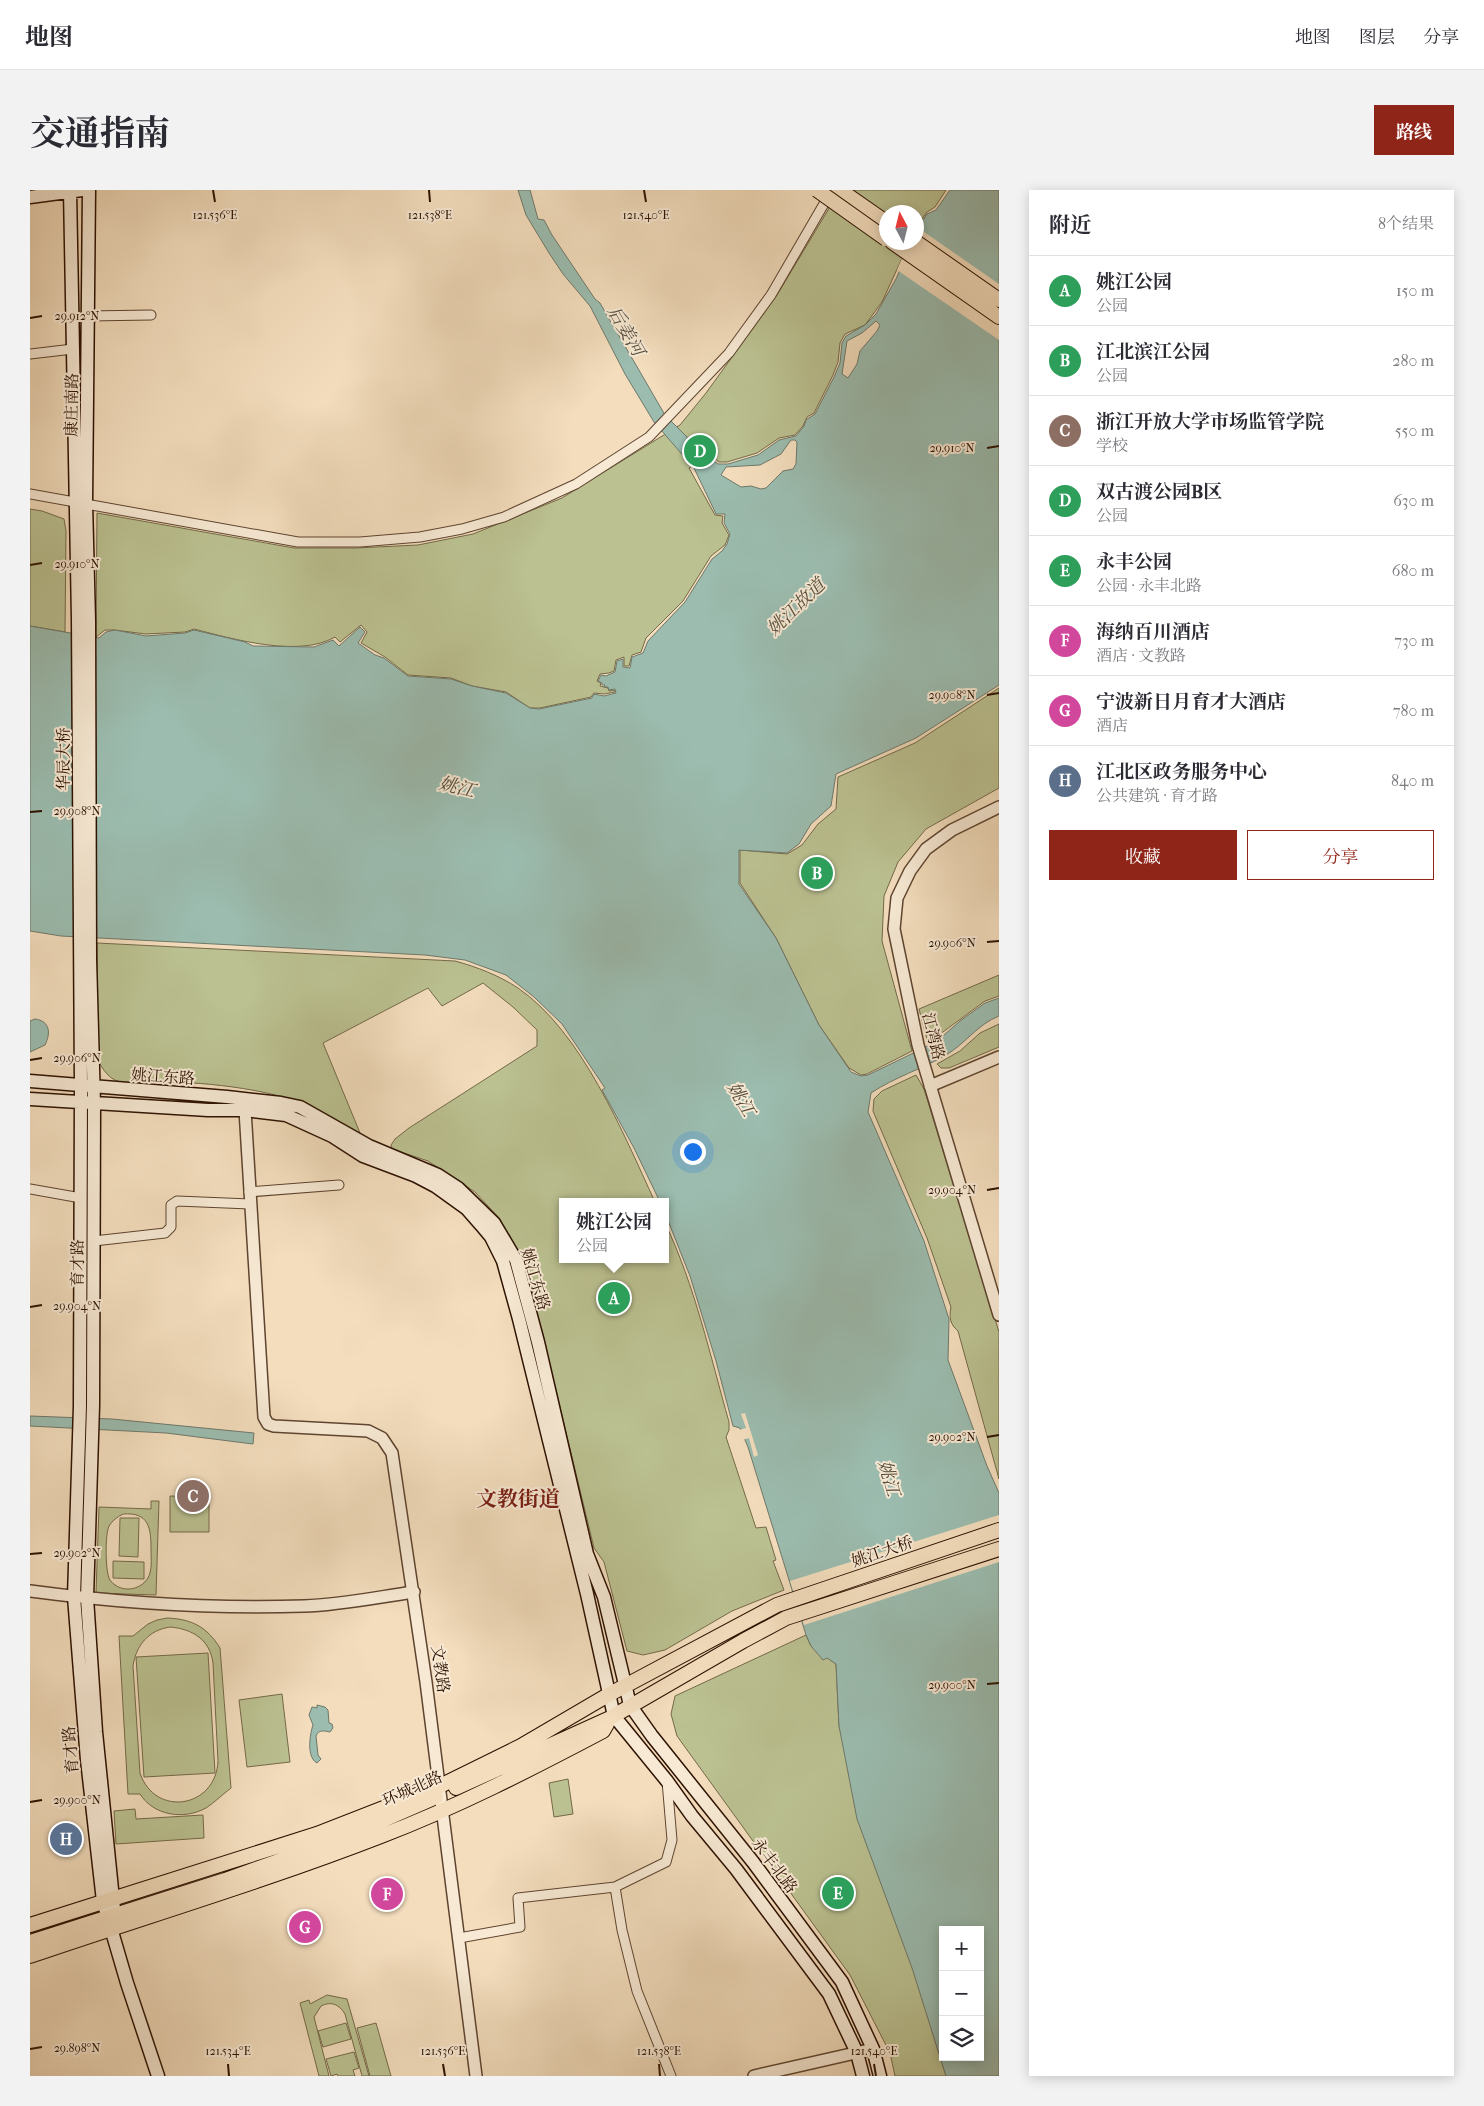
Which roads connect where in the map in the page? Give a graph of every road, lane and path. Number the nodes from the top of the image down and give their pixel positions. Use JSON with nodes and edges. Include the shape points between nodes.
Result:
{"nodes":[{"id":1,"x":74,"y":190,"type":"edge"},
{"id":2,"x":89,"y":190,"type":"edge"},
{"id":3,"x":817,"y":190,"type":"edge"},
{"id":4,"x":832,"y":190,"type":"edge"},
{"id":5,"x":840,"y":190,"type":"edge"},
{"id":6,"x":30,"y":197,"type":"edge"},
{"id":7,"x":879,"y":217,"type":"edge"},
{"id":8,"x":879,"y":234,"type":"edge"},
{"id":9,"x":924,"y":248,"type":"edge"},
{"id":10,"x":903,"y":250,"type":"edge"},
{"id":11,"x":999,"y":300,"type":"edge"},
{"id":12,"x":151,"y":315,"type":"dead end"},
{"id":13,"x":88,"y":316,"type":"junction"},
{"id":14,"x":999,"y":317,"type":"edge"},
{"id":15,"x":73,"y":349,"type":"junction"},
{"id":16,"x":30,"y":354,"type":"edge"},
{"id":17,"x":30,"y":494,"type":"edge"},
{"id":18,"x":81,"y":503,"type":"junction"},
{"id":19,"x":84,"y":620,"type":"joint"},
{"id":20,"x":999,"y":807,"type":"edge"},
{"id":21,"x":85,"y":959,"type":"joint"},
{"id":22,"x":999,"y":1057,"type":"edge"},
{"id":23,"x":30,"y":1081,"type":"edge"},
{"id":24,"x":930,"y":1086,"type":"junction"},
{"id":25,"x":88,"y":1087,"type":"junction"},
{"id":26,"x":30,"y":1099,"type":"edge"},
{"id":27,"x":88,"y":1103,"type":"junction"},
{"id":28,"x":244,"y":1110,"type":"junction"},
{"id":29,"x":339,"y":1186,"type":"dead end"},
{"id":30,"x":30,"y":1189,"type":"edge"},
{"id":31,"x":249,"y":1192,"type":"junction"},
{"id":32,"x":81,"y":1198,"type":"junction"},
{"id":33,"x":250,"y":1204,"type":"junction"},
{"id":34,"x":94,"y":1241,"type":"junction"},
{"id":35,"x":999,"y":1315,"type":"edge"},
{"id":36,"x":87,"y":1405,"type":"junction"},
{"id":37,"x":999,"y":1530,"type":"edge"},
{"id":38,"x":999,"y":1549,"type":"edge"},
{"id":39,"x":30,"y":1591,"type":"edge"},
{"id":40,"x":414,"y":1592,"type":"junction"},
{"id":41,"x":80,"y":1597,"type":"junction"},
{"id":42,"x":777,"y":1605,"type":"joint"},
{"id":43,"x":786,"y":1618,"type":"joint"},
{"id":44,"x":623,"y":1682,"type":"junction"},
{"id":45,"x":607,"y":1691,"type":"junction"},
{"id":46,"x":630,"y":1705,"type":"junction"},
{"id":47,"x":612,"y":1717,"type":"junction"},
{"id":48,"x":667,"y":1781,"type":"junction"},
{"id":49,"x":440,"y":1786,"type":"junction"},
{"id":50,"x":443,"y":1810,"type":"junction"},
{"id":51,"x":615,"y":1887,"type":"junction"},
{"id":52,"x":109,"y":1897,"type":"junction"},
{"id":53,"x":111,"y":1920,"type":"junction"},
{"id":54,"x":30,"y":1925,"type":"edge"},
{"id":55,"x":459,"y":1938,"type":"junction"},
{"id":56,"x":30,"y":1942,"type":"edge"},
{"id":57,"x":30,"y":1956,"type":"edge"},
{"id":58,"x":873,"y":2049,"type":"junction"},
{"id":59,"x":857,"y":2053,"type":"junction"},
{"id":60,"x":155,"y":2075,"type":"edge"},
{"id":61,"x":476,"y":2076,"type":"edge"},
{"id":62,"x":671,"y":2076,"type":"edge"},
{"id":63,"x":754,"y":2076,"type":"edge"},
{"id":64,"x":863,"y":2076,"type":"edge"},
{"id":65,"x":880,"y":2076,"type":"edge"}],
"edges":[{"from":1,"to":6,"type":"main road"},
{"from":1,"to":15,"type":"main road","name":"康庄南路"},
{"from":2,"to":13,"type":"main road","name":"康庄南路"},
{"from":3,"to":8,"type":"main road","bridge":true},
{"from":4,"to":18,"type":"street","via":[[766,302],[729,354],[649,436],[576,484],[504,517],[420,537],[360,542],[298,542]]},
{"from":5,"to":7,"type":"main road"},
{"from":9,"to":11,"type":"main road"},
{"from":10,"to":14,"type":"main road"},
{"from":12,"to":13,"type":"street"},
{"from":13,"to":18,"type":"main road","name":"康庄南路"},
{"from":15,"to":16,"type":"street"},
{"from":15,"to":18,"type":"main road","name":"康庄南路"},
{"from":17,"to":18,"type":"street"},
{"from":18,"to":19,"type":"main road","name":"康庄南路"},
{"from":19,"to":21,"type":"main road","name":"华辰大桥"},
{"from":20,"to":24,"type":"street","name":"江湾路","via":[[952,830],[926,849],[910,871],[897,898],[894,929],[918,1045]]},
{"from":21,"to":25,"type":"main road","name":"育才路"},
{"from":22,"to":24,"type":"street"},
{"from":23,"to":25,"type":"main road","name":"姚江东路"},
{"from":24,"to":35,"type":"street","name":"江湾路"},
{"from":25,"to":27,"type":"main road","name":"育才路"},
{"from":25,"to":44,"type":"main road","name":"姚江东路","via":[[227,1097],[300,1107],[369,1146],[438,1175],[478,1206],[494,1224],[516,1260],[587,1554],[604,1597]]},
{"from":26,"to":27,"type":"main road","name":"姚江东路"},
{"from":27,"to":28,"type":"main road","name":"姚江东路"},
{"from":27,"to":32,"type":"main road","name":"育才路"},
{"from":27,"to":34,"type":"main road","name":"育才路"},
{"from":28,"to":31,"type":"street","name":"文教路"},
{"from":28,"to":45,"type":"main road","name":"姚江东路","via":[[286,1115],[332,1136],[363,1156],[436,1186],[467,1209],[491,1237],[503,1261],[519,1319],[587,1594]]},
{"from":29,"to":31,"type":"street"},
{"from":30,"to":32,"type":"street"},
{"from":31,"to":33,"type":"street","name":"文教路"},
{"from":32,"to":36,"type":"main road","name":"育才路"},
{"from":33,"to":34,"type":"street","via":[[177,1201],[171,1206],[171,1227],[165,1232]]},
{"from":33,"to":40,"type":"street","name":"文教路","via":[[264,1417],[268,1424],[274,1426],[368,1431],[378,1434],[387,1443],[394,1465]]},
{"from":34,"to":36,"type":"main road","name":"育才路"},
{"from":36,"to":41,"type":"main road","name":"育才路","via":[[79,1439]]},
{"from":36,"to":41,"type":"main road","name":"育才路","via":[[93,1440]]},
{"from":37,"to":42,"type":"main road","name":"姚江大桥"},
{"from":38,"to":43,"type":"main road","name":"姚江大桥"},
{"from":39,"to":41,"type":"street"},
{"from":40,"to":41,"type":"street","via":[[306,1606],[230,1607]]},
{"from":40,"to":49,"type":"street","name":"文教路"},
{"from":41,"to":52,"type":"main road","name":"育才路","via":[[87,1760]]},
{"from":42,"to":44,"type":"main road","name":"环城北路"},
{"from":43,"to":46,"type":"main road","name":"环城北路"},
{"from":44,"to":45,"type":"main road","name":"环城北路"},
{"from":44,"to":46,"type":"main road","name":"永丰北路"},
{"from":45,"to":47,"type":"main road","name":"永丰北路"},
{"from":45,"to":49,"type":"main road","name":"环城北路","via":[[521,1746]]},
{"from":46,"to":47,"type":"main road","name":"环城北路"},
{"from":46,"to":58,"type":"main road","name":"永丰北路","via":[[842,1982]]},
{"from":47,"to":48,"type":"main road","name":"永丰北路"},
{"from":47,"to":49,"type":"main road","name":"环城北路"},
{"from":47,"to":50,"type":"main road","via":[[603,1731]]},
{"from":48,"to":51,"type":"street","via":[[672,1840],[666,1862]]},
{"from":48,"to":59,"type":"main road","name":"永丰北路","via":[[829,1994]]},
{"from":49,"to":50,"type":"street","name":"文教路"},
{"from":49,"to":52,"type":"main road","name":"环城北路","via":[[317,1834]]},
{"from":49,"to":53,"type":"main road","name":"环城北路","via":[[335,1841]]},
{"from":50,"to":53,"type":"main road","via":[[382,1836],[252,1883]]},
{"from":50,"to":55,"type":"street","name":"文教路"},
{"from":51,"to":55,"type":"street","via":[[518,1898],[520,1926]]},
{"from":51,"to":62,"type":"street","via":[[637,1991]]},
{"from":52,"to":53,"type":"main road","name":"育才路"},
{"from":52,"to":54,"type":"main road","name":"环城北路"},
{"from":53,"to":56,"type":"main road","name":"环城北路"},
{"from":53,"to":57,"type":"main road"},
{"from":53,"to":60,"type":"main road","name":"育才路"},
{"from":55,"to":61,"type":"street","name":"文教路"},
{"from":58,"to":59,"type":"street"},
{"from":58,"to":65,"type":"main road","name":"永丰北路"},
{"from":59,"to":63,"type":"street"},
{"from":59,"to":64,"type":"main road","name":"永丰北路"}]}
